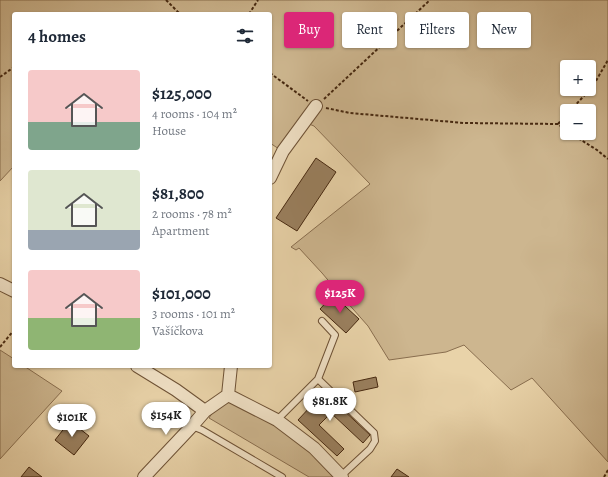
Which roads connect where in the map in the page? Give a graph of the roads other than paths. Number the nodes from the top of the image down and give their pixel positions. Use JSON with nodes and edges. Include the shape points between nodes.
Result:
{"nodes":[{"id":1,"x":316,"y":106,"type":"road end"},
{"id":2,"x":272,"y":174,"type":"edge"},
{"id":3,"x":0,"y":284,"type":"edge"},
{"id":4,"x":12,"y":290,"type":"edge"},
{"id":5,"x":322,"y":322,"type":"dead end"},
{"id":6,"x":140,"y":368,"type":"edge"},
{"id":7,"x":231,"y":368,"type":"edge"},
{"id":8,"x":318,"y":379,"type":"junction"},
{"id":9,"x":228,"y":395,"type":"junction"},
{"id":10,"x":205,"y":411,"type":"junction"},
{"id":11,"x":277,"y":420,"type":"junction"},
{"id":12,"x":192,"y":426,"type":"junction"},
{"id":13,"x":341,"y":476,"type":"edge"},
{"id":14,"x":144,"y":477,"type":"edge"},
{"id":15,"x":282,"y":477,"type":"edge"}],
"edges":[{"from":1,"to":2,"type":"street","via":[[283,151]]},
{"from":3,"to":4,"type":"street"},
{"from":5,"to":8,"type":"lane","via":[[335,335]]},
{"from":6,"to":10,"type":"street"},
{"from":7,"to":9,"type":"street"},
{"from":8,"to":11,"type":"lane"},
{"from":8,"to":13,"type":"lane","via":[[374,433],[375,441],[370,449]]},
{"from":9,"to":10,"type":"street"},
{"from":9,"to":11,"type":"street"},
{"from":10,"to":12,"type":"street"},
{"from":11,"to":13,"type":"street","via":[[314,448]]},
{"from":12,"to":14,"type":"street"},
{"from":12,"to":15,"type":"lane"}]}
